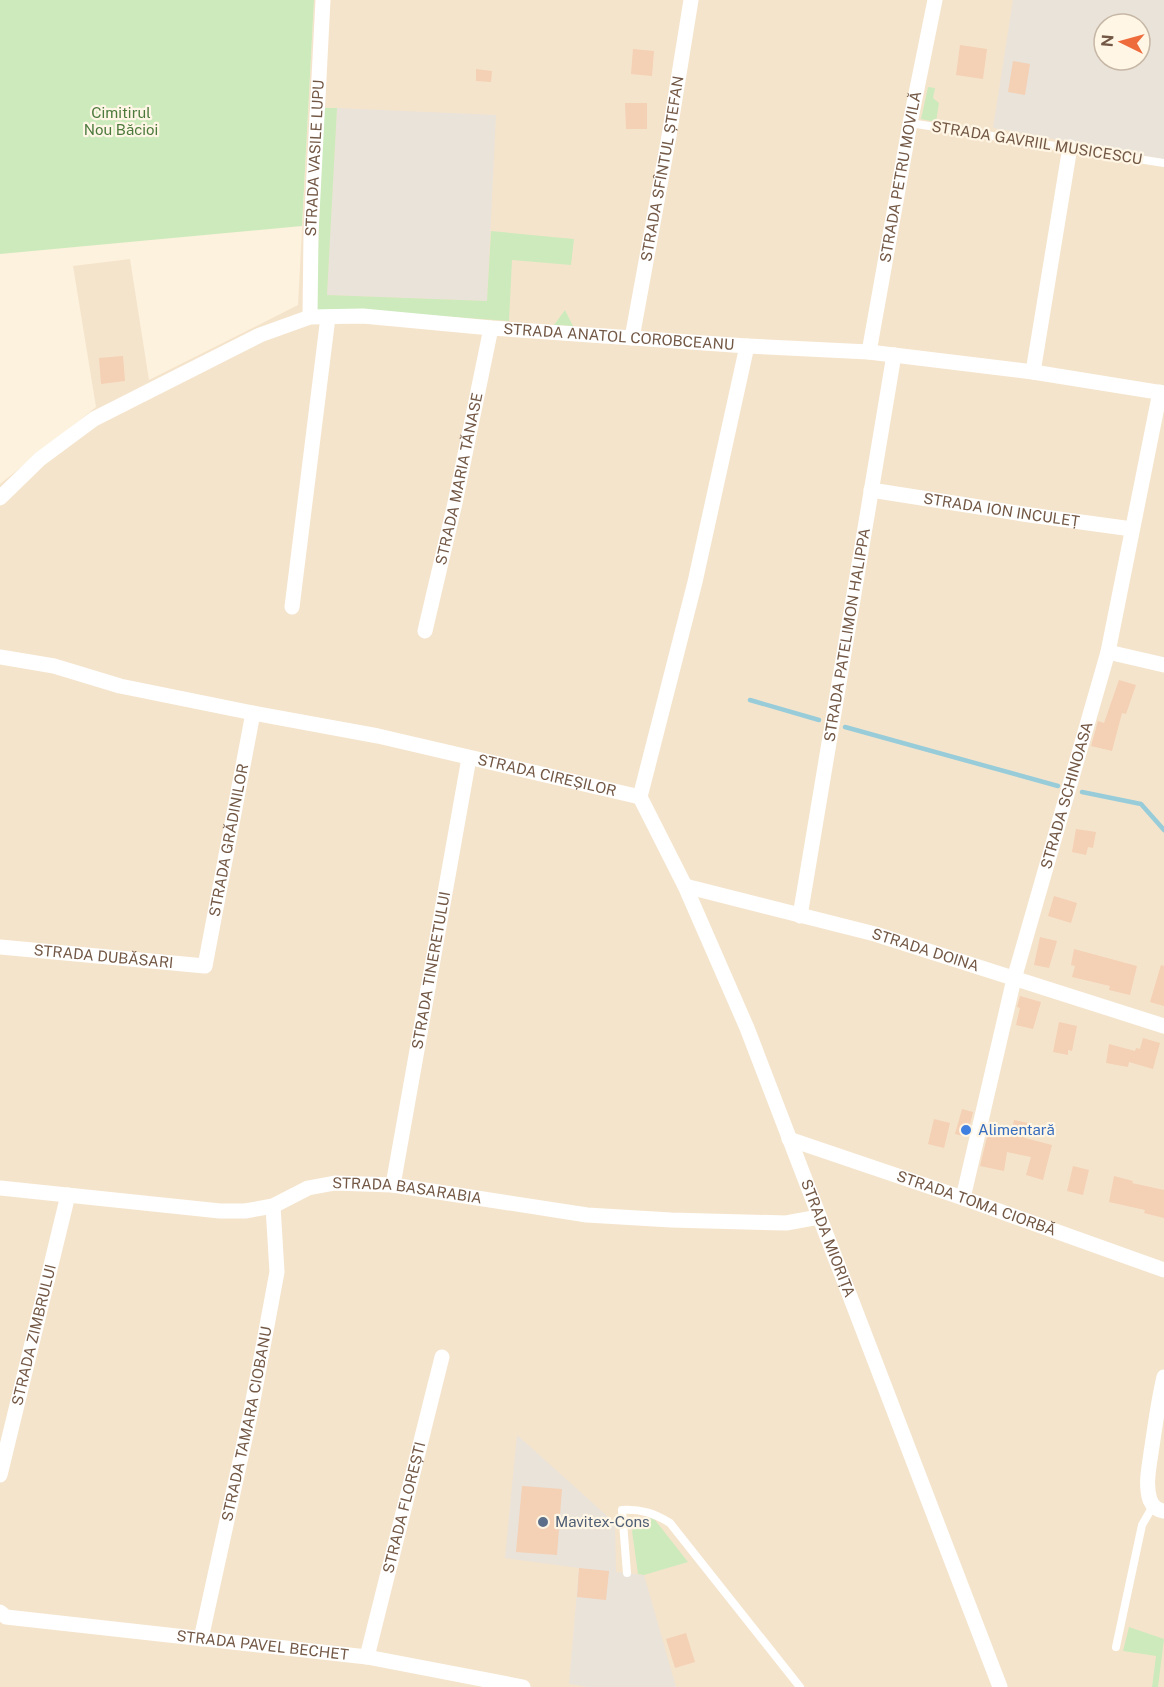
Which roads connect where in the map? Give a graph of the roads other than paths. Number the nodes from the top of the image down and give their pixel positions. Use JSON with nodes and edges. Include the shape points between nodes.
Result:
{"nodes":[{"id":1,"x":323,"y":0,"type":"edge"},
{"id":2,"x":691,"y":0,"type":"edge"},
{"id":3,"x":935,"y":0,"type":"edge"},
{"id":4,"x":910,"y":123,"type":"junction"},
{"id":5,"x":1070,"y":147,"type":"junction"},
{"id":6,"x":1164,"y":163,"type":"edge"},
{"id":7,"x":310,"y":317,"type":"junction"},
{"id":8,"x":328,"y":317,"type":"junction"},
{"id":9,"x":491,"y":328,"type":"junction"},
{"id":10,"x":632,"y":338,"type":"junction"},
{"id":11,"x":747,"y":346,"type":"junction"},
{"id":12,"x":869,"y":352,"type":"junction"},
{"id":13,"x":894,"y":355,"type":"junction"},
{"id":14,"x":1033,"y":372,"type":"junction"},
{"id":15,"x":1162,"y":392,"type":"edge"},
{"id":16,"x":871,"y":490,"type":"junction"},
{"id":17,"x":0,"y":498,"type":"edge"},
{"id":18,"x":1132,"y":529,"type":"junction"},
{"id":19,"x":292,"y":607,"type":"dead end"},
{"id":20,"x":425,"y":631,"type":"dead end"},
{"id":21,"x":1108,"y":652,"type":"junction"},
{"id":22,"x":0,"y":657,"type":"edge"},
{"id":23,"x":1164,"y":665,"type":"edge"},
{"id":24,"x":253,"y":714,"type":"junction"},
{"id":25,"x":469,"y":758,"type":"junction"},
{"id":26,"x":640,"y":797,"type":"junction"},
{"id":27,"x":685,"y":886,"type":"junction"},
{"id":28,"x":800,"y":916,"type":"junction"},
{"id":29,"x":0,"y":947,"type":"edge"},
{"id":30,"x":205,"y":966,"type":"joint"},
{"id":31,"x":1014,"y":979,"type":"junction"},
{"id":32,"x":1164,"y":1026,"type":"edge"},
{"id":33,"x":789,"y":1139,"type":"junction"},
{"id":34,"x":393,"y":1185,"type":"junction"},
{"id":35,"x":0,"y":1188,"type":"edge"},
{"id":36,"x":68,"y":1195,"type":"junction"},
{"id":37,"x":963,"y":1198,"type":"junction"},
{"id":38,"x":273,"y":1206,"type":"junction"},
{"id":39,"x":819,"y":1217,"type":"junction"},
{"id":40,"x":1164,"y":1270,"type":"edge"},
{"id":41,"x":442,"y":1357,"type":"dead end"},
{"id":42,"x":1164,"y":1377,"type":"edge"},
{"id":43,"x":0,"y":1475,"type":"edge"},
{"id":44,"x":1159,"y":1509,"type":"edge"},
{"id":45,"x":627,"y":1573,"type":"dead end"},
{"id":46,"x":0,"y":1612,"type":"edge"},
{"id":47,"x":201,"y":1639,"type":"junction"},
{"id":48,"x":1116,"y":1647,"type":"dead end"},
{"id":49,"x":367,"y":1658,"type":"junction"},
{"id":50,"x":523,"y":1687,"type":"edge"},
{"id":51,"x":800,"y":1687,"type":"edge"},
{"id":52,"x":1000,"y":1687,"type":"edge"}],
"edges":[{"from":1,"to":7,"type":"street","name":"STRADA VASILE LUPU"},
{"from":2,"to":10,"type":"street","name":"STRADA SFÎNTUL ȘTEFAN"},
{"from":3,"to":4,"type":"street","name":"STRADA PETRU MOVILĂ"},
{"from":4,"to":5,"type":"lane","name":"STRADA GAVRIIL MUSICESCU"},
{"from":4,"to":12,"type":"street","name":"STRADA PETRU MOVILĂ"},
{"from":5,"to":6,"type":"lane","name":"STRADA GAVRIIL MUSICESCU"},
{"from":5,"to":14,"type":"street"},
{"from":7,"to":8,"type":"street","name":"STRADA ANATOL COROBCEANU"},
{"from":7,"to":17,"type":"street","name":"STRADA ANATOL COROBCEANU","via":[[260,335],[94,419],[40,459]]},
{"from":8,"to":9,"type":"street","name":"STRADA ANATOL COROBCEANU","via":[[363,316]]},
{"from":8,"to":19,"type":"street"},
{"from":9,"to":10,"type":"street","name":"STRADA ANATOL COROBCEANU"},
{"from":9,"to":20,"type":"street","name":"STRADA MARIA TĂNASE"},
{"from":10,"to":11,"type":"street","name":"STRADA ANATOL COROBCEANU"},
{"from":11,"to":12,"type":"street","name":"STRADA ANATOL COROBCEANU"},
{"from":11,"to":26,"type":"street","via":[[695,582]]},
{"from":12,"to":13,"type":"street","name":"STRADA ANATOL COROBCEANU"},
{"from":13,"to":14,"type":"street","name":"STRADA ANATOL COROBCEANU"},
{"from":13,"to":16,"type":"street","name":"STRADA PATELIMON HALIPPA"},
{"from":14,"to":15,"type":"street","name":"STRADA ANATOL COROBCEANU"},
{"from":15,"to":18,"type":"street","name":"STRADA SCHINOASA"},
{"from":16,"to":18,"type":"street","name":"STRADA ION INCULEȚ"},
{"from":16,"to":28,"type":"street","name":"STRADA PATELIMON HALIPPA"},
{"from":18,"to":21,"type":"street","name":"STRADA SCHINOASA"},
{"from":21,"to":23,"type":"street"},
{"from":21,"to":31,"type":"street","name":"STRADA SCHINOASA"},
{"from":22,"to":24,"type":"street","name":"STRADA CIREȘILOR","via":[[54,666],[120,687]]},
{"from":24,"to":25,"type":"street","name":"STRADA CIREȘILOR","via":[[378,736]]},
{"from":24,"to":30,"type":"street","name":"STRADA GRĂDINILOR"},
{"from":25,"to":26,"type":"street","name":"STRADA CIREȘILOR"},
{"from":25,"to":34,"type":"street","name":"STRADA TINERETULUI"},
{"from":26,"to":27,"type":"street","name":"STRADA MIORIȚA"},
{"from":27,"to":28,"type":"street","name":"STRADA DOINA"},
{"from":27,"to":33,"type":"street","name":"STRADA MIORIȚA","via":[[747,1028]]},
{"from":28,"to":31,"type":"street","name":"STRADA DOINA","via":[[875,934]]},
{"from":29,"to":30,"type":"street","name":"STRADA DUBĂSARI"},
{"from":31,"to":32,"type":"street","name":"STRADA DOINA"},
{"from":31,"to":37,"type":"street","name":"STRADA SCHINOASA"},
{"from":33,"to":37,"type":"street","name":"STRADA TOMA CIORBĂ"},
{"from":33,"to":39,"type":"street","name":"STRADA MIORIȚA"},
{"from":34,"to":38,"type":"street","name":"STRADA BASARABIA","via":[[335,1183],[308,1188]]},
{"from":34,"to":39,"type":"street","name":"STRADA BASARABIA","via":[[586,1215],[786,1223]]},
{"from":35,"to":36,"type":"street","name":"STRADA BASARABIA"},
{"from":36,"to":38,"type":"street","name":"STRADA BASARABIA","via":[[220,1211]]},
{"from":36,"to":43,"type":"street","name":"STRADA ZIMBRULUI"},
{"from":37,"to":40,"type":"street","name":"STRADA TOMA CIORBĂ"},
{"from":38,"to":47,"type":"street","name":"STRADA TAMARA CIOBANU","via":[[277,1272]]},
{"from":39,"to":52,"type":"street","name":"STRADA MIORIȚA"},
{"from":41,"to":49,"type":"street","name":"STRADA FLOREȘTI"},
{"from":42,"to":44,"type":"street","via":[[1148,1482],[1149,1498]]},
{"from":44,"to":48,"type":"lane","via":[[1142,1525]]},
{"from":45,"to":51,"type":"lane","via":[[622,1510],[642,1510],[670,1523]]},
{"from":46,"to":47,"type":"street","name":"STRADA PAVEL BECHET","via":[[6,1617]]},
{"from":47,"to":49,"type":"street","name":"STRADA PAVEL BECHET"},
{"from":49,"to":50,"type":"street","name":"STRADA PAVEL BECHET"}]}
